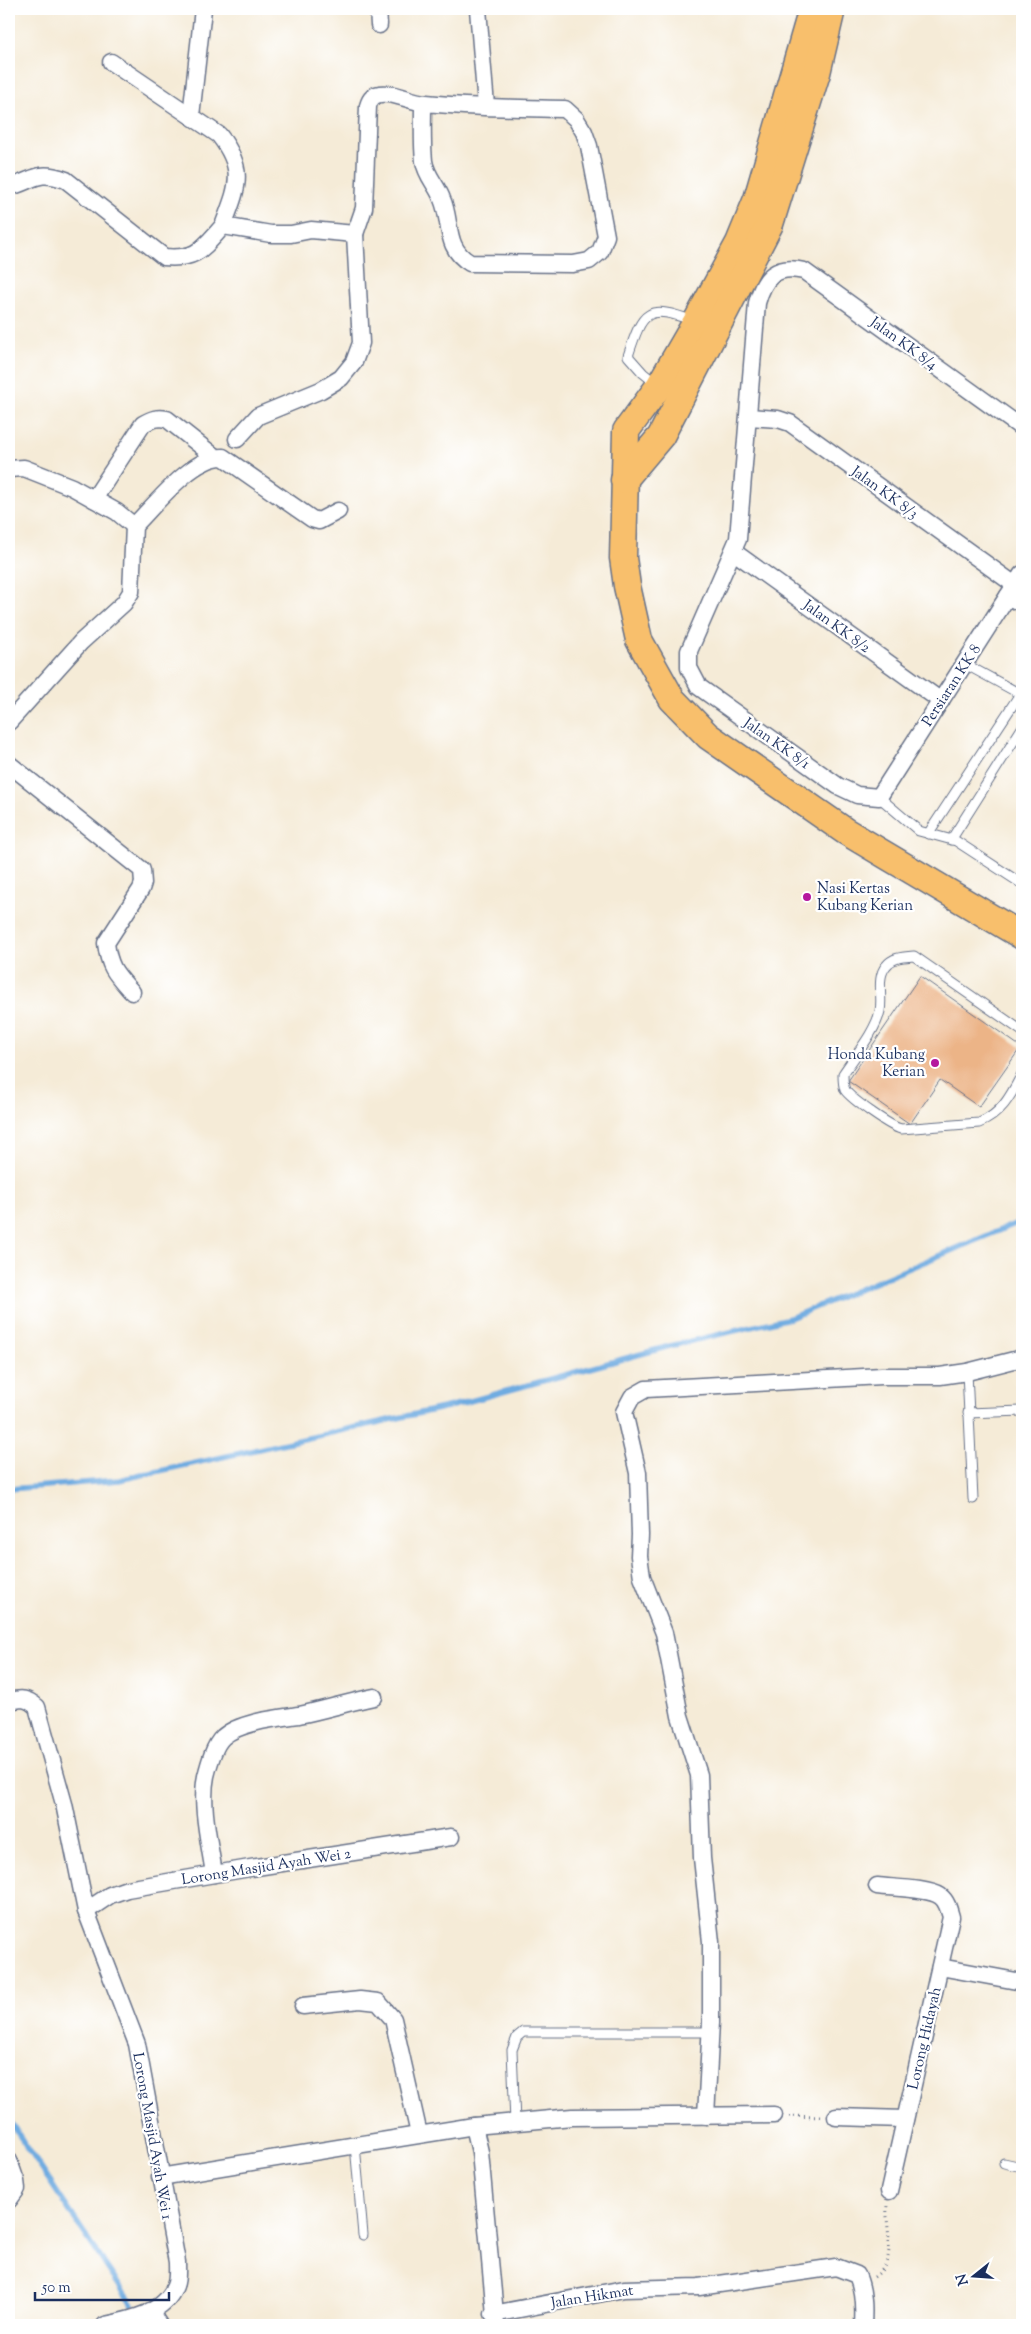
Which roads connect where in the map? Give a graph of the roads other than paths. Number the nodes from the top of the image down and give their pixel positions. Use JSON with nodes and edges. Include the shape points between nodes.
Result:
{"nodes":[{"id":1,"x":203,"y":9,"type":"edge"},
{"id":2,"x":478,"y":9,"type":"edge"},
{"id":3,"x":812,"y":9,"type":"edge"},
{"id":4,"x":832,"y":9,"type":"edge"},
{"id":5,"x":111,"y":62,"type":"dead end"},
{"id":6,"x":423,"y":103,"type":"junction"},
{"id":7,"x":486,"y":106,"type":"junction"},
{"id":8,"x":191,"y":116,"type":"junction"},
{"id":9,"x":10,"y":189,"type":"edge"},
{"id":10,"x":223,"y":226,"type":"junction"},
{"id":11,"x":355,"y":234,"type":"junction"},
{"id":12,"x":696,"y":322,"type":"junction"},
{"id":13,"x":659,"y":386,"type":"junction"},
{"id":14,"x":749,"y":417,"type":"junction"},
{"id":15,"x":1022,"y":428,"type":"edge"},
{"id":16,"x":237,"y":439,"type":"dead end"},
{"id":17,"x":215,"y":457,"type":"junction"},
{"id":18,"x":9,"y":469,"type":"edge"},
{"id":19,"x":624,"y":480,"type":"junction"},
{"id":20,"x":94,"y":499,"type":"junction"},
{"id":21,"x":338,"y":511,"type":"dead end"},
{"id":22,"x":134,"y":526,"type":"junction"},
{"id":23,"x":734,"y":552,"type":"junction"},
{"id":24,"x":1017,"y":590,"type":"edge"},
{"id":25,"x":965,"y":664,"type":"junction"},
{"id":26,"x":1021,"y":694,"type":"edge"},
{"id":27,"x":940,"y":701,"type":"junction"},
{"id":28,"x":9,"y":722,"type":"edge"},
{"id":29,"x":1022,"y":728,"type":"edge"},
{"id":30,"x":9,"y":764,"type":"edge"},
{"id":31,"x":879,"y":797,"type":"junction"},
{"id":32,"x":928,"y":834,"type":"junction"},
{"id":33,"x":952,"y":840,"type":"junction"},
{"id":34,"x":1022,"y":884,"type":"edge"},
{"id":35,"x":1022,"y":936,"type":"edge"},
{"id":36,"x":132,"y":992,"type":"dead end"},
{"id":37,"x":1022,"y":1031,"type":"edge"},
{"id":38,"x":1022,"y":1074,"type":"edge"},
{"id":39,"x":1022,"y":1358,"type":"edge"},
{"id":40,"x":967,"y":1372,"type":"junction"},
{"id":41,"x":1022,"y":1411,"type":"edge"},
{"id":42,"x":968,"y":1413,"type":"junction"},
{"id":43,"x":973,"y":1499,"type":"dead end"},
{"id":44,"x":374,"y":1697,"type":"dead end"},
{"id":45,"x":9,"y":1701,"type":"edge"},
{"id":46,"x":452,"y":1837,"type":"dead end"},
{"id":47,"x":214,"y":1874,"type":"junction"},
{"id":48,"x":877,"y":1886,"type":"dead end"},
{"id":49,"x":86,"y":1911,"type":"junction"},
{"id":50,"x":940,"y":1967,"type":"junction"},
{"id":51,"x":1022,"y":1982,"type":"edge"},
{"id":52,"x":303,"y":2006,"type":"dead end"},
{"id":53,"x":710,"y":2032,"type":"junction"},
{"id":54,"x":706,"y":2116,"type":"junction"},
{"id":55,"x":774,"y":2116,"type":"road end"},
{"id":56,"x":836,"y":2117,"type":"road end"},
{"id":57,"x":905,"y":2119,"type":"junction"},
{"id":58,"x":515,"y":2122,"type":"junction"},
{"id":59,"x":474,"y":2126,"type":"junction"},
{"id":60,"x":419,"y":2134,"type":"junction"},
{"id":61,"x":355,"y":2145,"type":"junction"},
{"id":62,"x":9,"y":2161,"type":"edge"},
{"id":63,"x":1004,"y":2163,"type":"dead end"},
{"id":64,"x":1022,"y":2167,"type":"edge"},
{"id":65,"x":160,"y":2177,"type":"junction"},
{"id":66,"x":889,"y":2191,"type":"road end"},
{"id":67,"x":9,"y":2200,"type":"edge"},
{"id":68,"x":363,"y":2235,"type":"dead end"},
{"id":69,"x":150,"y":2311,"type":"junction"},
{"id":70,"x":494,"y":2319,"type":"edge"},
{"id":71,"x":106,"y":2325,"type":"edge"},
{"id":72,"x":159,"y":2325,"type":"edge"},
{"id":73,"x":863,"y":2325,"type":"edge"}],
"edges":[{"from":1,"to":8,"type":"street"},
{"from":2,"to":7,"type":"street"},
{"from":3,"to":12,"type":"main road","via":[[757,199],[739,243]]},
{"from":4,"to":19,"type":"main road","via":[[817,73],[770,224],[661,436]]},
{"from":5,"to":8,"type":"street"},
{"from":6,"to":7,"type":"street"},
{"from":6,"to":7,"type":"street","via":[[424,161],[428,175],[443,200],[452,243],[460,257],[470,263],[573,264],[589,261],[600,252],[606,236],[589,146],[576,119],[565,109]]},
{"from":6,"to":11,"type":"street","via":[[385,93],[376,94],[369,101],[364,208]]},
{"from":8,"to":10,"type":"street","via":[[219,135],[231,150],[237,188]]},
{"from":9,"to":10,"type":"street","via":[[41,175],[66,180],[164,257],[182,259],[198,254]]},
{"from":10,"to":11,"type":"street","via":[[271,234],[311,230]]},
{"from":11,"to":16,"type":"street","via":[[361,344],[354,362],[341,378],[321,390],[258,416]]},
{"from":12,"to":13,"type":"main road"},
{"from":12,"to":13,"type":"lane","via":[[661,310],[653,312],[637,328],[628,356]]},
{"from":13,"to":19,"type":"main road","via":[[626,431]]},
{"from":14,"to":15,"type":"street","name":"Jalan KK 8/4","via":[[757,303],[772,274],[794,268],[804,271]]},
{"from":14,"to":23,"type":"street"},
{"from":14,"to":24,"type":"street","name":"Jalan KK 8/3","via":[[790,423]]},
{"from":17,"to":20,"type":"street","via":[[167,419],[151,419],[143,424]]},
{"from":17,"to":21,"type":"street","via":[[223,457],[312,519],[319,520]]},
{"from":17,"to":22,"type":"street","via":[[187,472]]},
{"from":18,"to":20,"type":"street","via":[[24,468]]},
{"from":19,"to":35,"type":"main road","via":[[623,558],[633,614],[639,640],[672,699],[708,736],[845,831]]},
{"from":20,"to":22,"type":"street"},
{"from":22,"to":28,"type":"street","via":[[131,592],[124,603],[81,642]]},
{"from":23,"to":27,"type":"street","name":"Jalan KK 8/2"},
{"from":23,"to":31,"type":"street","name":"Jalan KK 8/1","via":[[689,651],[692,678],[838,786],[857,795]]},
{"from":24,"to":25,"type":"street","name":"Persiaran KK 8"},
{"from":25,"to":26,"type":"lane"},
{"from":25,"to":27,"type":"street","name":"Persiaran KK 8"},
{"from":26,"to":32,"type":"lane"},
{"from":27,"to":31,"type":"street","name":"Persiaran KK 8"},
{"from":29,"to":33,"type":"lane"},
{"from":30,"to":36,"type":"street","via":[[142,870],[141,889],[106,943],[113,971]]},
{"from":31,"to":32,"type":"lane","via":[[919,831]]},
{"from":32,"to":33,"type":"lane"},
{"from":33,"to":34,"type":"lane"},
{"from":37,"to":38,"type":"lane","via":[[914,956],[902,957],[892,960],[884,968],[880,1014],[843,1074],[843,1082],[846,1091],[892,1127],[901,1129],[979,1123],[999,1112]]},
{"from":39,"to":40,"type":"street"},
{"from":40,"to":42,"type":"lane"},
{"from":40,"to":53,"type":"street","via":[[940,1376],[882,1376],[646,1389],[632,1397],[624,1412],[638,1472],[642,1577],[664,1633],[680,1716],[699,1775],[702,1858],[711,1942]]},
{"from":41,"to":42,"type":"lane"},
{"from":42,"to":43,"type":"lane"},
{"from":44,"to":47,"type":"street","via":[[271,1718],[223,1737],[214,1751],[206,1776],[205,1799]]},
{"from":45,"to":49,"type":"street","name":"Lorong Masjid Ayah Wei 1","via":[[21,1698],[38,1707],[64,1804]]},
{"from":46,"to":47,"type":"street","name":"Lorong Masjid Ayah Wei 2"},
{"from":47,"to":49,"type":"street","name":"Lorong Masjid Ayah Wei 2","via":[[127,1889],[110,1895]]},
{"from":48,"to":50,"type":"street","via":[[927,1892],[940,1896],[948,1906],[951,1918]]},
{"from":49,"to":65,"type":"street","name":"Lorong Masjid Ayah Wei 1","via":[[137,2044]]},
{"from":50,"to":51,"type":"street","name":"Lorong Hidayah"},
{"from":50,"to":57,"type":"street","name":"Lorong Hidayah"},
{"from":52,"to":60,"type":"street","via":[[360,2000],[378,2002],[394,2019]]},
{"from":53,"to":54,"type":"street"},
{"from":53,"to":58,"type":"lane","via":[[523,2032],[517,2036],[512,2050]]},
{"from":54,"to":55,"type":"street"},
{"from":54,"to":58,"type":"street","via":[[572,2117]]},
{"from":56,"to":57,"type":"street"},
{"from":57,"to":66,"type":"street","name":"Lorong Hidayah"},
{"from":58,"to":59,"type":"street"},
{"from":59,"to":60,"type":"street"},
{"from":59,"to":70,"type":"street","name":"Jalan Hikmat","via":[[480,2152]]},
{"from":60,"to":61,"type":"street"},
{"from":61,"to":65,"type":"street"},
{"from":61,"to":68,"type":"lane"},
{"from":62,"to":67,"type":"street","via":[[17,2189]]},
{"from":63,"to":64,"type":"lane"},
{"from":65,"to":69,"type":"street","name":"Lorong Masjid Ayah Wei 1","via":[[177,2262],[176,2284],[168,2299]]},
{"from":69,"to":71,"type":"street","name":"Lorong Masjid Ayah Wei 1"},
{"from":69,"to":72,"type":"street"},
{"from":70,"to":73,"type":"street","name":"Jalan Hikmat","via":[[624,2289],[699,2287],[836,2267],[857,2276],[861,2285]]}]}
